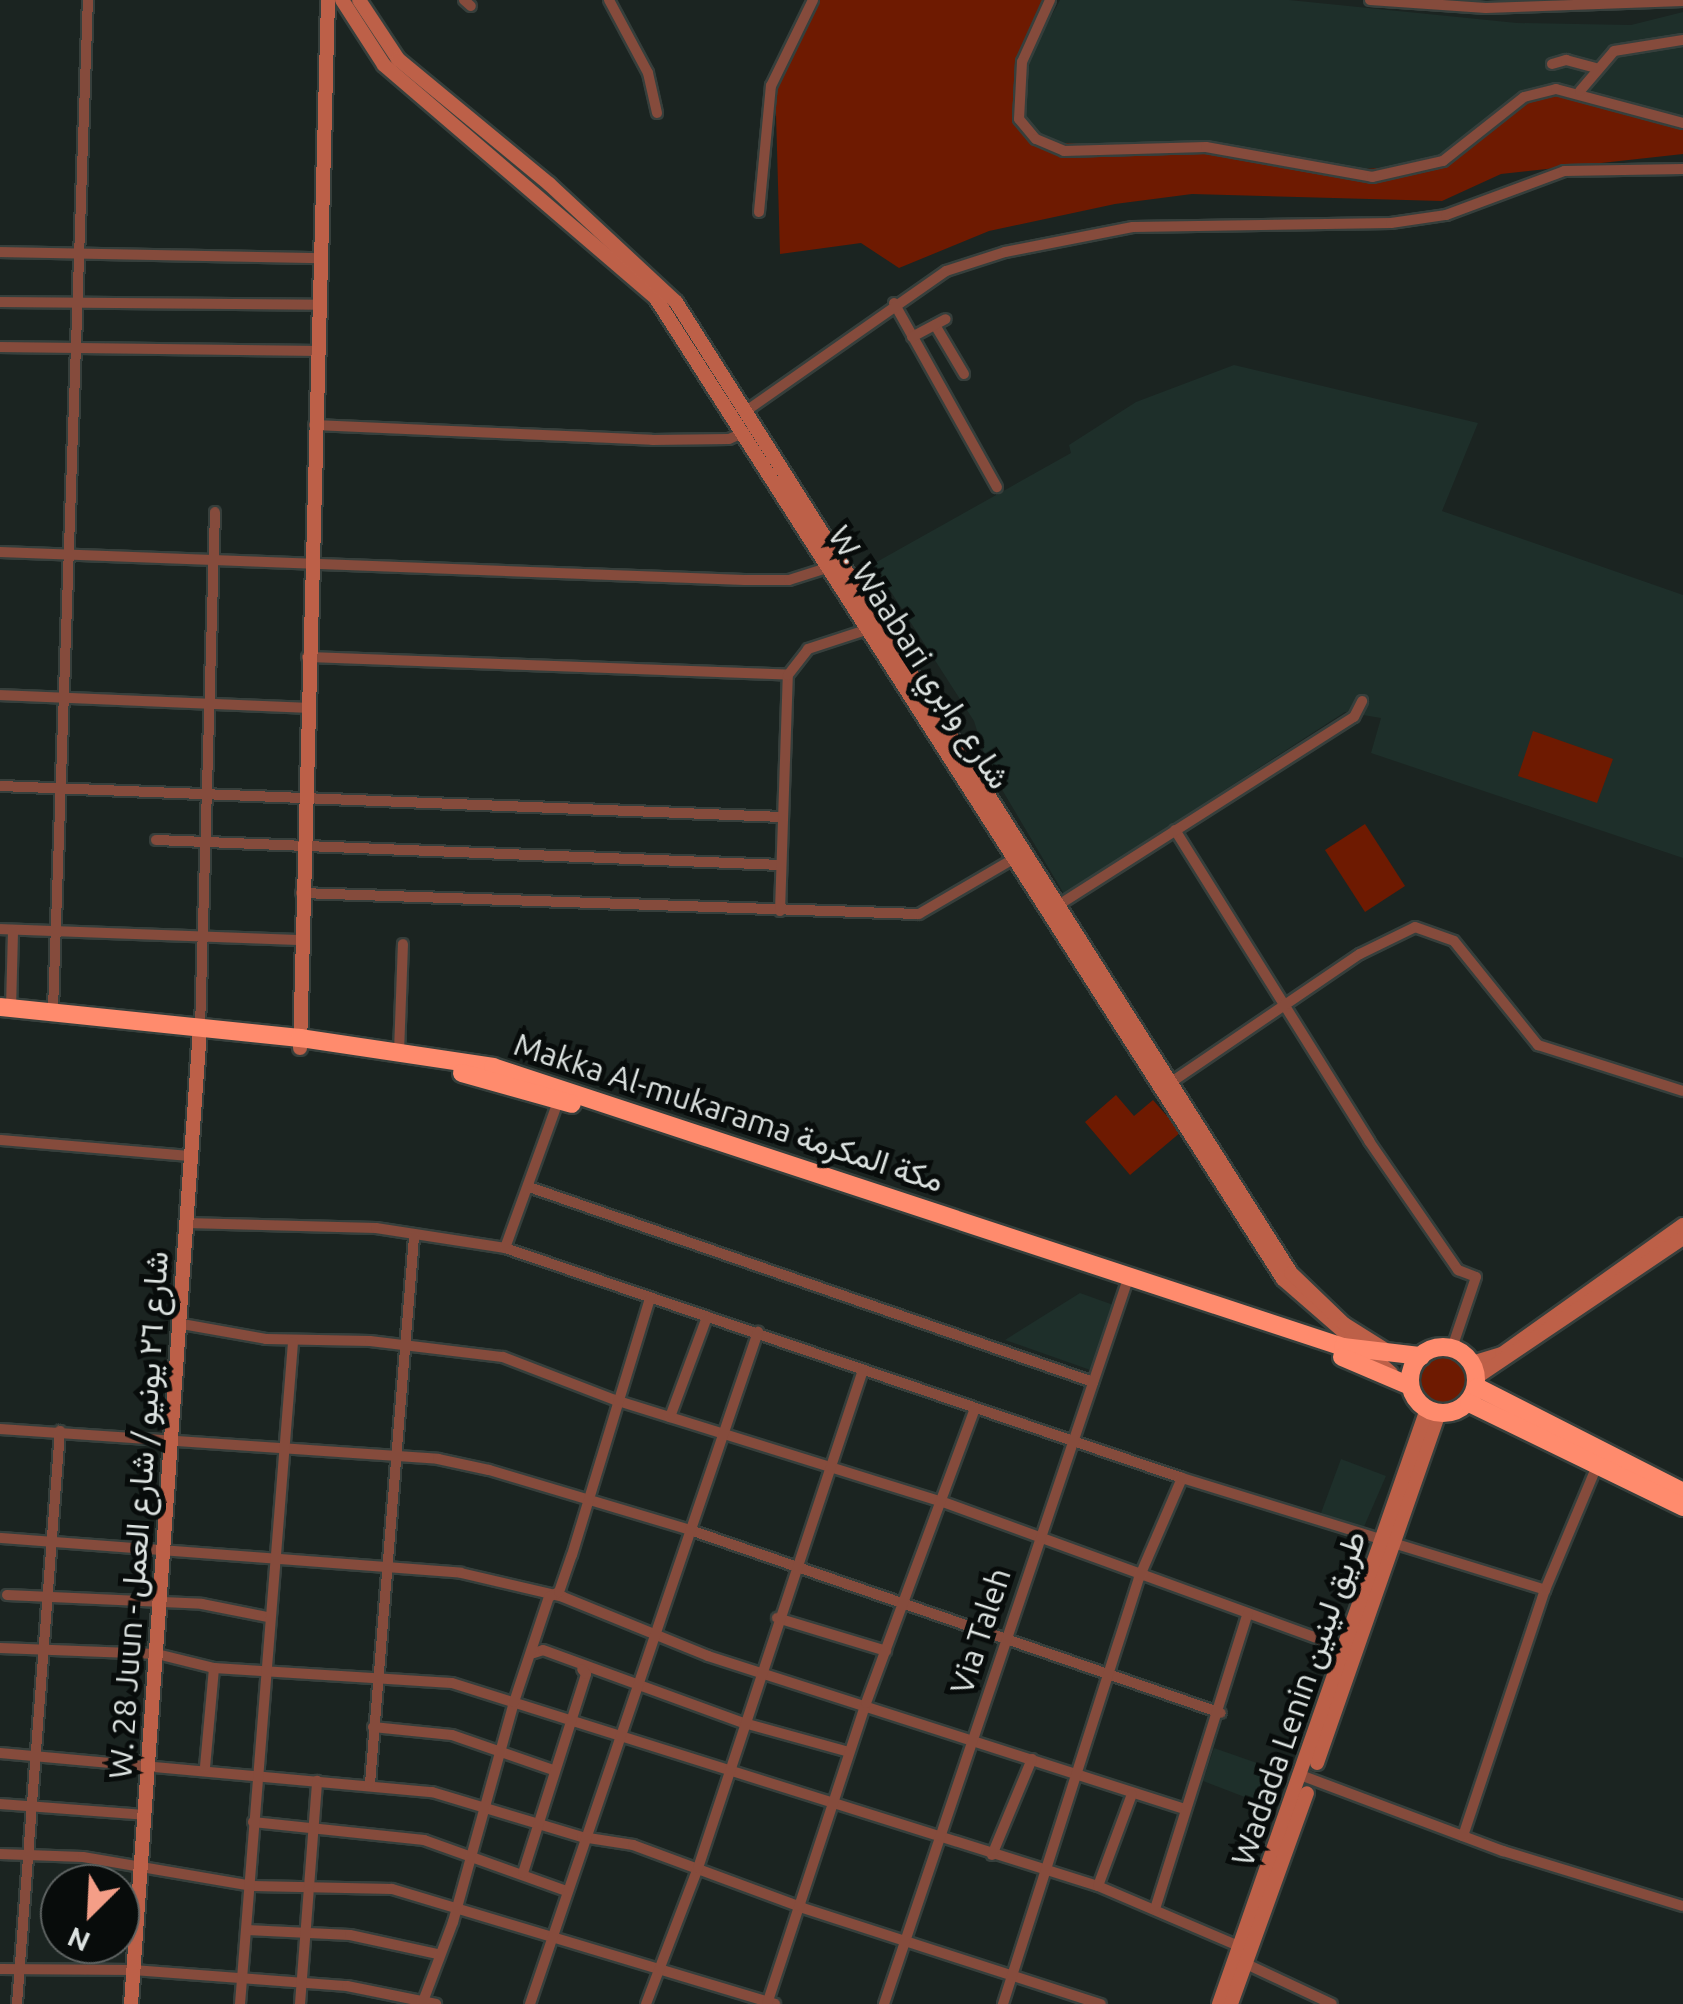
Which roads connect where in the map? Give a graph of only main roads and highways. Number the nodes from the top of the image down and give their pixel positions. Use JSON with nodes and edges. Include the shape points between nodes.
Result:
{"nodes":[{"id":1,"x":328,"y":0,"type":"edge"},
{"id":2,"x":342,"y":0,"type":"edge"},
{"id":3,"x":359,"y":0,"type":"edge"},
{"id":4,"x":4,"y":1011,"type":"edge"},
{"id":5,"x":200,"y":1034,"type":"junction"},
{"id":6,"x":300,"y":1043,"type":"junction"},
{"id":7,"x":560,"y":1094,"type":"junction"},
{"id":8,"x":1683,"y":1224,"type":"edge"},
{"id":9,"x":1683,"y":1238,"type":"edge"},
{"id":10,"x":1128,"y":1280,"type":"junction"},
{"id":11,"x":1364,"y":1353,"type":"junction"},
{"id":12,"x":1412,"y":1357,"type":"junction"},
{"id":13,"x":1474,"y":1383,"type":"junction"},
{"id":14,"x":1408,"y":1385,"type":"junction"},
{"id":15,"x":1433,"y":1411,"type":"junction"},
{"id":16,"x":1683,"y":1492,"type":"edge"},
{"id":17,"x":1683,"y":1507,"type":"edge"},
{"id":18,"x":1244,"y":1956,"type":"junction"},
{"id":19,"x":131,"y":2004,"type":"edge"},
{"id":20,"x":1219,"y":2004,"type":"edge"},
{"id":21,"x":1231,"y":2004,"type":"edge"}],
"edges":[{"from":1,"to":6,"type":"main road"},
{"from":2,"to":11,"type":"main road","name":"W. Waabari شارع وابري","via":[[384,64],[655,297],[1282,1279]]},
{"from":3,"to":12,"type":"main road","name":"W. Waabari شارع وابري","via":[[398,59],[665,289],[1291,1273],[1344,1324]]},
{"from":4,"to":5,"type":"highway","name":"Makka Al-mukarama مكة المكرمة"},
{"from":4,"to":5,"type":"highway","name":"Makka Al-mukarama مكة المكرمة","via":[[53,1010]]},
{"from":5,"to":6,"type":"highway","name":"Makka Al-mukarama مكة المكرمة"},
{"from":5,"to":19,"type":"main road","name":"W. 28 Juun - شارع ٢٦ يونيو / شارع العمل"},
{"from":6,"to":7,"type":"highway","name":"Makka Al-mukarama مكة المكرمة"},
{"from":6,"to":7,"type":"highway","name":"Makka Al-mukarama مكة المكرمة","via":[[493,1067]]},
{"from":7,"to":10,"type":"highway","name":"Makka Al-mukarama مكة المكرمة"},
{"from":8,"to":13,"type":"main road","via":[[1502,1354]]},
{"from":9,"to":13,"type":"main road"},
{"from":10,"to":11,"type":"highway","name":"Makka Al-mukarama مكة المكرمة"},
{"from":10,"to":14,"type":"highway","name":"Makka Al-mukarama مكة المكرمة"},
{"from":11,"to":12,"type":"highway","name":"Makka Al-mukarama مكة المكرمة"},
{"from":11,"to":14,"type":"main road","name":"W. Waabari شارع وابري"},
{"from":12,"to":13,"type":"highway","via":[[1452,1348]]},
{"from":12,"to":14,"type":"highway"},
{"from":13,"to":15,"type":"highway"},
{"from":13,"to":16,"type":"highway"},
{"from":13,"to":17,"type":"highway","via":[[1598,1464]]},
{"from":14,"to":15,"type":"highway"},
{"from":15,"to":18,"type":"main road","name":"Wadada Lenin طريق لينين"},
{"from":18,"to":20,"type":"main road","name":"Wadada Lenin طريق لينين"},
{"from":18,"to":21,"type":"main road"}]}
